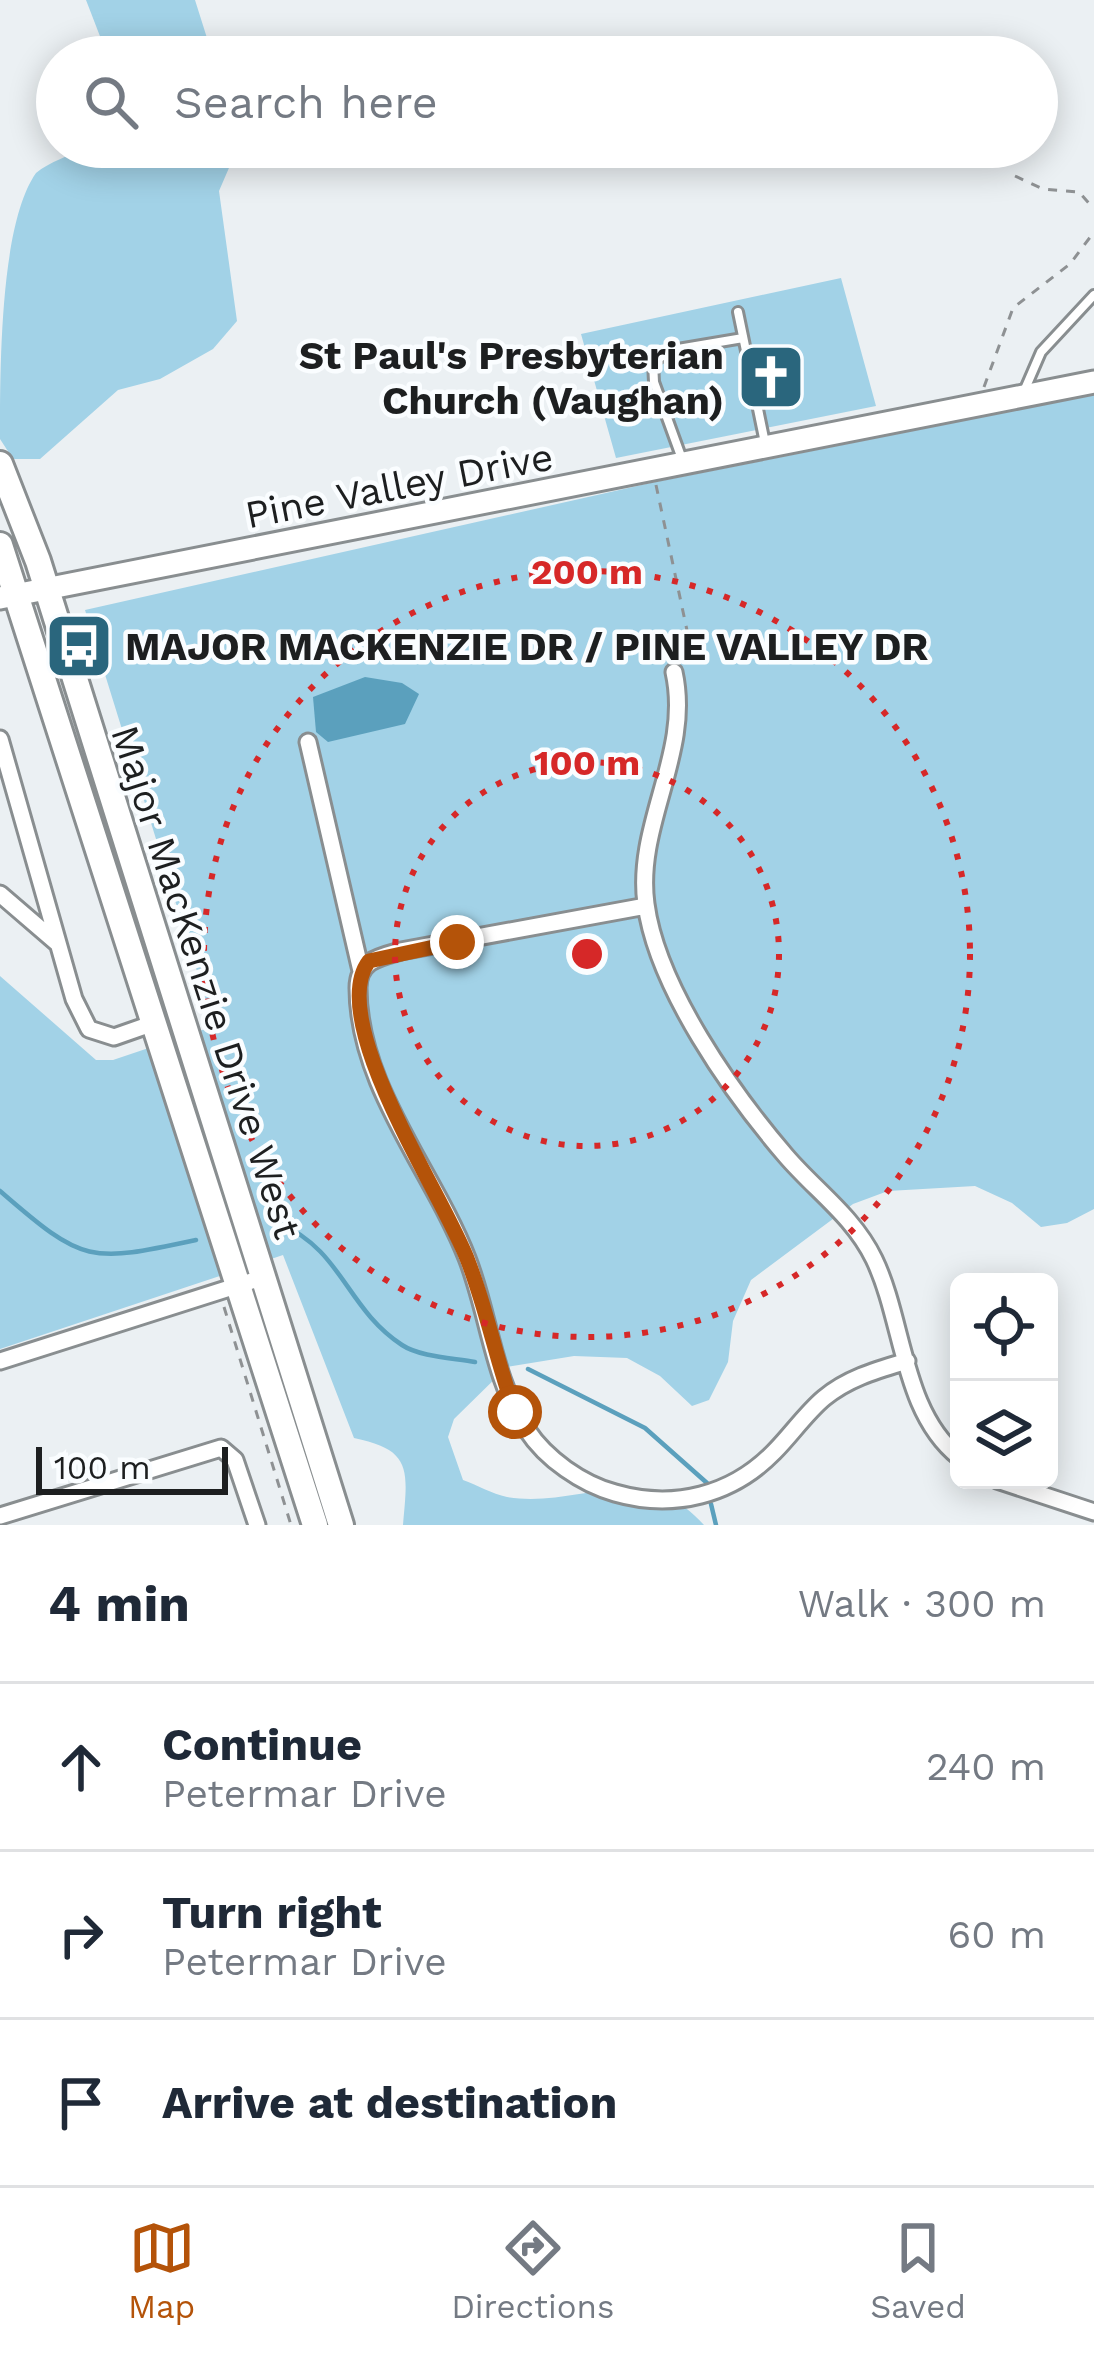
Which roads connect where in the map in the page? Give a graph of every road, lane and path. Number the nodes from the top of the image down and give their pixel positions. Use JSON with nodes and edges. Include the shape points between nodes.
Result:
{"nodes":[{"id":1,"x":1015,"y":176,"type":"dead end"},
{"id":2,"x":1094,"y":209,"type":"edge"},
{"id":3,"x":1094,"y":232,"type":"edge"},
{"id":4,"x":1094,"y":295,"type":"edge"},
{"id":5,"x":738,"y":311,"type":"dead end"},
{"id":6,"x":743,"y":338,"type":"junction"},
{"id":7,"x":1094,"y":382,"type":"edge"},
{"id":8,"x":1024,"y":397,"type":"junction"},
{"id":9,"x":979,"y":406,"type":"junction"},
{"id":10,"x":766,"y":451,"type":"junction"},
{"id":11,"x":0,"y":464,"type":"edge"},
{"id":12,"x":685,"y":466,"type":"junction"},
{"id":13,"x":653,"y":472,"type":"junction"},
{"id":14,"x":0,"y":545,"type":"edge"},
{"id":15,"x":48,"y":592,"type":"junction"},
{"id":16,"x":9,"y":597,"type":"edge"},
{"id":17,"x":674,"y":672,"type":"joint"},
{"id":18,"x":0,"y":739,"type":"edge"},
{"id":19,"x":308,"y":742,"type":"dead end"},
{"id":20,"x":0,"y":895,"type":"edge"},
{"id":21,"x":646,"y":906,"type":"junction"},
{"id":22,"x":59,"y":945,"type":"junction"},
{"id":23,"x":362,"y":971,"type":"junction"},
{"id":24,"x":154,"y":1023,"type":"junction"},
{"id":25,"x":252,"y":1280,"type":"junction"},
{"id":26,"x":224,"y":1307,"type":"dead end"},
{"id":27,"x":0,"y":1361,"type":"edge"},
{"id":28,"x":907,"y":1361,"type":"junction"},
{"id":29,"x":950,"y":1447,"type":"edge"},
{"id":30,"x":1024,"y":1489,"type":"edge"},
{"id":31,"x":1094,"y":1512,"type":"edge"},
{"id":32,"x":0,"y":1516,"type":"edge"},
{"id":33,"x":257,"y":1525,"type":"edge"},
{"id":34,"x":291,"y":1525,"type":"edge"},
{"id":35,"x":314,"y":1525,"type":"edge"},
{"id":36,"x":341,"y":1525,"type":"edge"}],
"edges":[{"from":1,"to":2,"type":"path","via":[[1078,192]]},
{"from":3,"to":9,"type":"path","via":[[1070,264],[1012,308]]},
{"from":4,"to":8,"type":"lane","via":[[1041,352]]},
{"from":5,"to":6,"type":"lane"},
{"from":6,"to":10,"type":"lane"},
{"from":6,"to":12,"type":"lane","via":[[672,350],[653,362]]},
{"from":7,"to":8,"type":"street","name":"Pine Valley Drive"},
{"from":8,"to":9,"type":"street","name":"Pine Valley Drive"},
{"from":9,"to":10,"type":"street","name":"Pine Valley Drive"},
{"from":10,"to":12,"type":"street","name":"Pine Valley Drive"},
{"from":11,"to":15,"type":"main road","name":"Major MacKenzie Drive West"},
{"from":12,"to":13,"type":"street","name":"Pine Valley Drive"},
{"from":13,"to":15,"type":"street","name":"Pine Valley Drive"},
{"from":13,"to":17,"type":"path","via":[[688,635]]},
{"from":14,"to":16,"type":"main road","name":"Major MacKenzie Drive West"},
{"from":15,"to":16,"type":"street","name":"Pine Valley Drive"},
{"from":15,"to":25,"type":"main road","name":"Major MacKenzie Drive West"},
{"from":16,"to":24,"type":"main road","name":"Major MacKenzie Drive West"},
{"from":17,"to":21,"type":"street","via":[[681,720],[645,860]]},
{"from":18,"to":22,"type":"street"},
{"from":19,"to":23,"type":"street"},
{"from":20,"to":22,"type":"street"},
{"from":21,"to":23,"type":"street","via":[[401,951]]},
{"from":21,"to":28,"type":"street","via":[[694,1030],[718,1068],[864,1239]]},
{"from":22,"to":24,"type":"street","via":[[89,1029],[114,1036]]},
{"from":23,"to":28,"type":"street","via":[[370,1057],[458,1235],[515,1412],[572,1473],[637,1498],[698,1497],[755,1469],[844,1384]]},
{"from":24,"to":25,"type":"main road","name":"Major MacKenzie Drive West"},
{"from":25,"to":27,"type":"street"},
{"from":25,"to":35,"type":"main road","name":"Major MacKenzie Drive West"},
{"from":25,"to":36,"type":"main road","name":"Major MacKenzie Drive West"},
{"from":26,"to":34,"type":"path"},
{"from":28,"to":29,"type":"street","via":[[933,1428]]},
{"from":30,"to":31,"type":"street"},
{"from":32,"to":33,"type":"street","via":[[216,1448],[232,1455]]}]}
